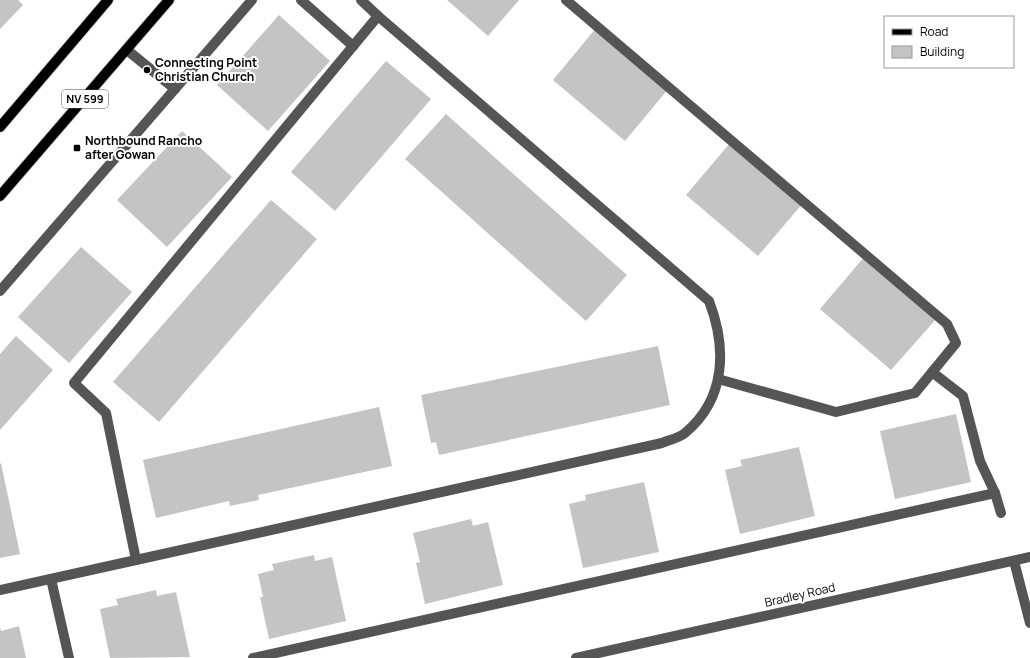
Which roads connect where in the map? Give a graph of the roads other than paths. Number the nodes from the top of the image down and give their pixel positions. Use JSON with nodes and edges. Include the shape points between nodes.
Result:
{"nodes":[{"id":1,"x":108,"y":0,"type":"edge"},
{"id":2,"x":169,"y":0,"type":"edge"},
{"id":3,"x":252,"y":0,"type":"edge"},
{"id":4,"x":301,"y":0,"type":"edge"},
{"id":5,"x":361,"y":0,"type":"edge"},
{"id":6,"x":566,"y":0,"type":"edge"},
{"id":7,"x":378,"y":16,"type":"junction"},
{"id":8,"x":353,"y":46,"type":"junction"},
{"id":9,"x":127,"y":50,"type":"junction"},
{"id":10,"x":174,"y":89,"type":"junction"},
{"id":11,"x":0,"y":126,"type":"edge"},
{"id":12,"x":0,"y":196,"type":"edge"},
{"id":13,"x":0,"y":291,"type":"edge"},
{"id":14,"x":932,"y":372,"type":"junction"},
{"id":15,"x":718,"y":379,"type":"junction"},
{"id":16,"x":995,"y":493,"type":"junction"},
{"id":17,"x":1001,"y":514,"type":"dead end"},
{"id":18,"x":1030,"y":557,"type":"edge"},
{"id":19,"x":136,"y":560,"type":"junction"},
{"id":20,"x":1014,"y":561,"type":"junction"},
{"id":21,"x":51,"y":579,"type":"junction"},
{"id":22,"x":0,"y":590,"type":"edge"},
{"id":23,"x":1030,"y":623,"type":"edge"},
{"id":24,"x":69,"y":658,"type":"edge"},
{"id":25,"x":253,"y":658,"type":"edge"},
{"id":26,"x":576,"y":658,"type":"edge"}],
"edges":[{"from":1,"to":11,"type":"main road"},
{"from":2,"to":9,"type":"main road","number":"NV 599"},
{"from":3,"to":10,"type":"street"},
{"from":4,"to":8,"type":"street"},
{"from":5,"to":7,"type":"street"},
{"from":6,"to":14,"type":"street","via":[[947,324],[956,343]]},
{"from":7,"to":8,"type":"street"},
{"from":7,"to":15,"type":"street","via":[[709,301],[717,323],[721,358]]},
{"from":8,"to":19,"type":"street","via":[[74,383],[106,413]]},
{"from":9,"to":10,"type":"street"},
{"from":9,"to":12,"type":"main road","number":"NV 599"},
{"from":10,"to":13,"type":"street"},
{"from":14,"to":15,"type":"street","via":[[915,393],[836,412]]},
{"from":14,"to":16,"type":"street","via":[[963,396],[980,461]]},
{"from":15,"to":19,"type":"street","via":[[705,411],[684,434],[662,443]]},
{"from":16,"to":17,"type":"street"},
{"from":16,"to":25,"type":"street"},
{"from":18,"to":20,"type":"street","name":"Bradley Road"},
{"from":19,"to":21,"type":"street"},
{"from":20,"to":23,"type":"street"},
{"from":20,"to":26,"type":"street","name":"Bradley Road"},
{"from":21,"to":22,"type":"street"},
{"from":21,"to":24,"type":"street"}]}
